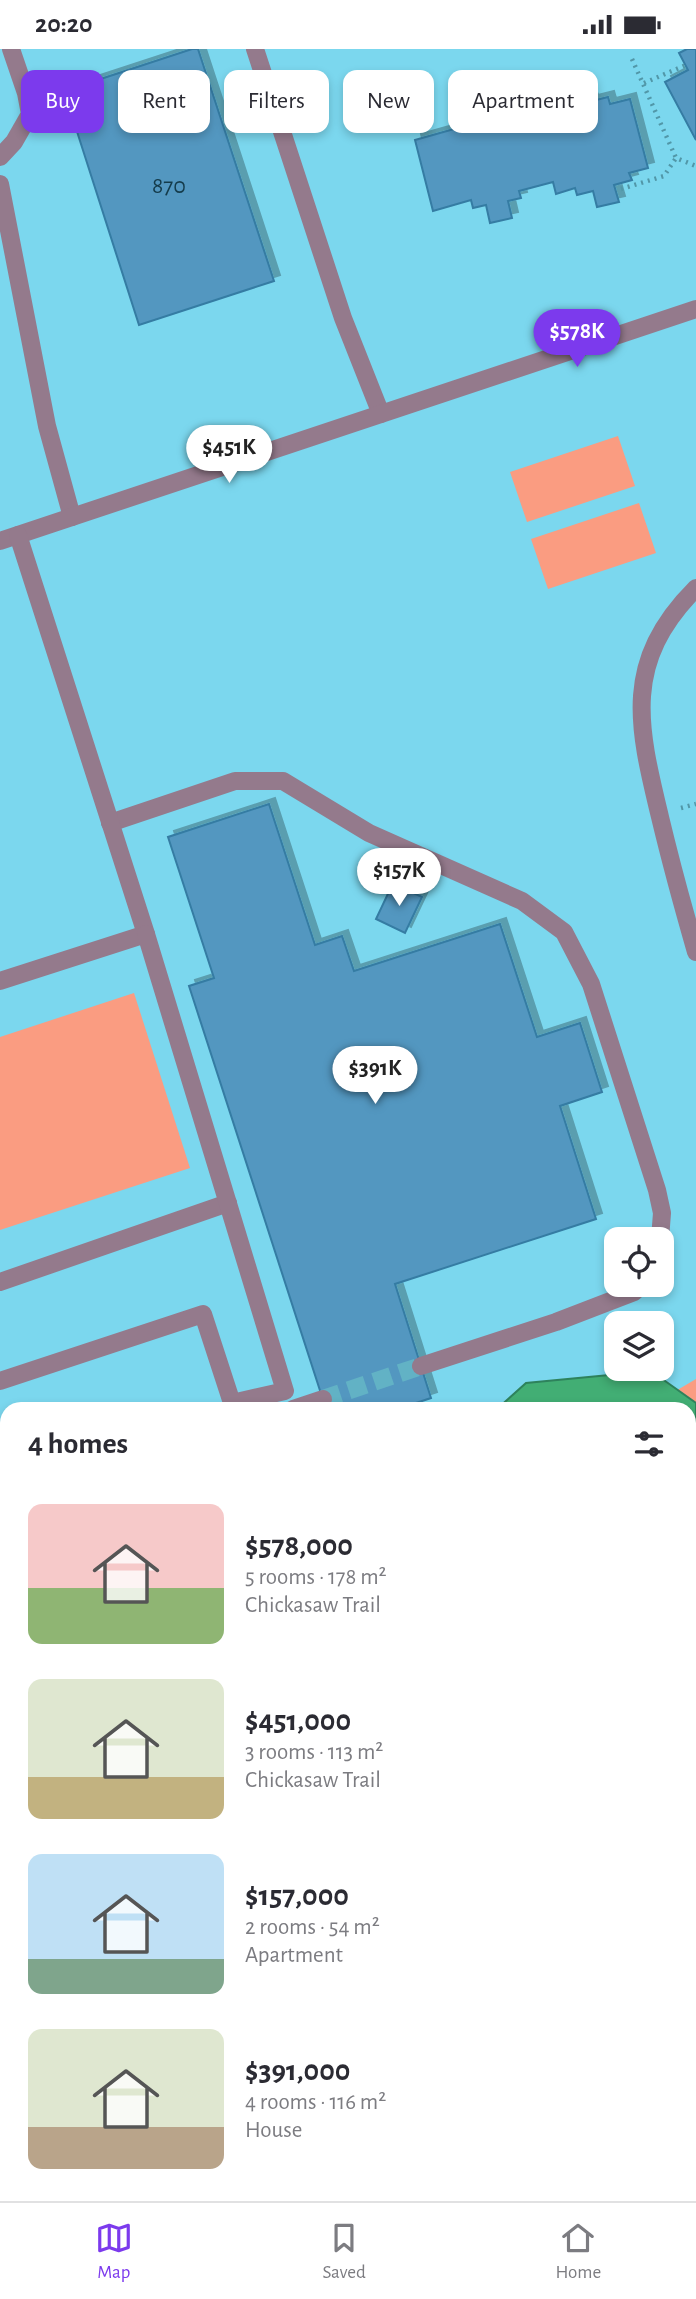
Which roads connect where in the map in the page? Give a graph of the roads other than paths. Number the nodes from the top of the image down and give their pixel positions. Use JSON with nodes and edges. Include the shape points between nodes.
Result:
{"nodes":[{"id":1,"x":11,"y":49,"type":"edge"},
{"id":2,"x":255,"y":49,"type":"edge"},
{"id":3,"x":0,"y":157,"type":"edge"},
{"id":4,"x":0,"y":184,"type":"edge"},
{"id":5,"x":696,"y":309,"type":"edge"},
{"id":6,"x":381,"y":414,"type":"junction"},
{"id":7,"x":72,"y":517,"type":"junction"},
{"id":8,"x":18,"y":535,"type":"junction"},
{"id":9,"x":0,"y":541,"type":"edge"},
{"id":10,"x":696,"y":588,"type":"edge"},
{"id":11,"x":110,"y":823,"type":"junction"},
{"id":12,"x":146,"y":934,"type":"junction"},
{"id":13,"x":696,"y":952,"type":"edge"},
{"id":14,"x":0,"y":981,"type":"edge"},
{"id":15,"x":228,"y":1203,"type":"junction"},
{"id":16,"x":661,"y":1227,"type":"edge"},
{"id":17,"x":0,"y":1282,"type":"edge"},
{"id":18,"x":621,"y":1297,"type":"edge"},
{"id":19,"x":421,"y":1366,"type":"tunnel mouth"},
{"id":20,"x":0,"y":1381,"type":"edge"},
{"id":21,"x":323,"y":1399,"type":"tunnel mouth"},
{"id":22,"x":232,"y":1402,"type":"edge"},
{"id":23,"x":289,"y":1402,"type":"edge"},
{"id":24,"x":298,"y":1402,"type":"edge"}],
"edges":[{"from":1,"to":3,"type":"street","via":[[30,114]]},
{"from":2,"to":6,"type":"street","via":[[343,318]]},
{"from":4,"to":7,"type":"street","via":[[47,426]]},
{"from":5,"to":6,"type":"street"},
{"from":6,"to":7,"type":"street"},
{"from":7,"to":8,"type":"street"},
{"from":8,"to":9,"type":"street"},
{"from":8,"to":11,"type":"street"},
{"from":10,"to":13,"type":"street","via":[[662,627],[652,649],[640,714],[646,758]]},
{"from":11,"to":12,"type":"street"},
{"from":11,"to":16,"type":"street","via":[[235,781],[283,781],[369,833],[522,901],[564,932],[591,984],[657,1190]]},
{"from":12,"to":14,"type":"street"},
{"from":12,"to":15,"type":"street"},
{"from":15,"to":17,"type":"street"},
{"from":15,"to":23,"type":"street"},
{"from":18,"to":19,"type":"street"},
{"from":20,"to":22,"type":"street","via":[[203,1314]]},
{"from":21,"to":24,"type":"street"}]}
